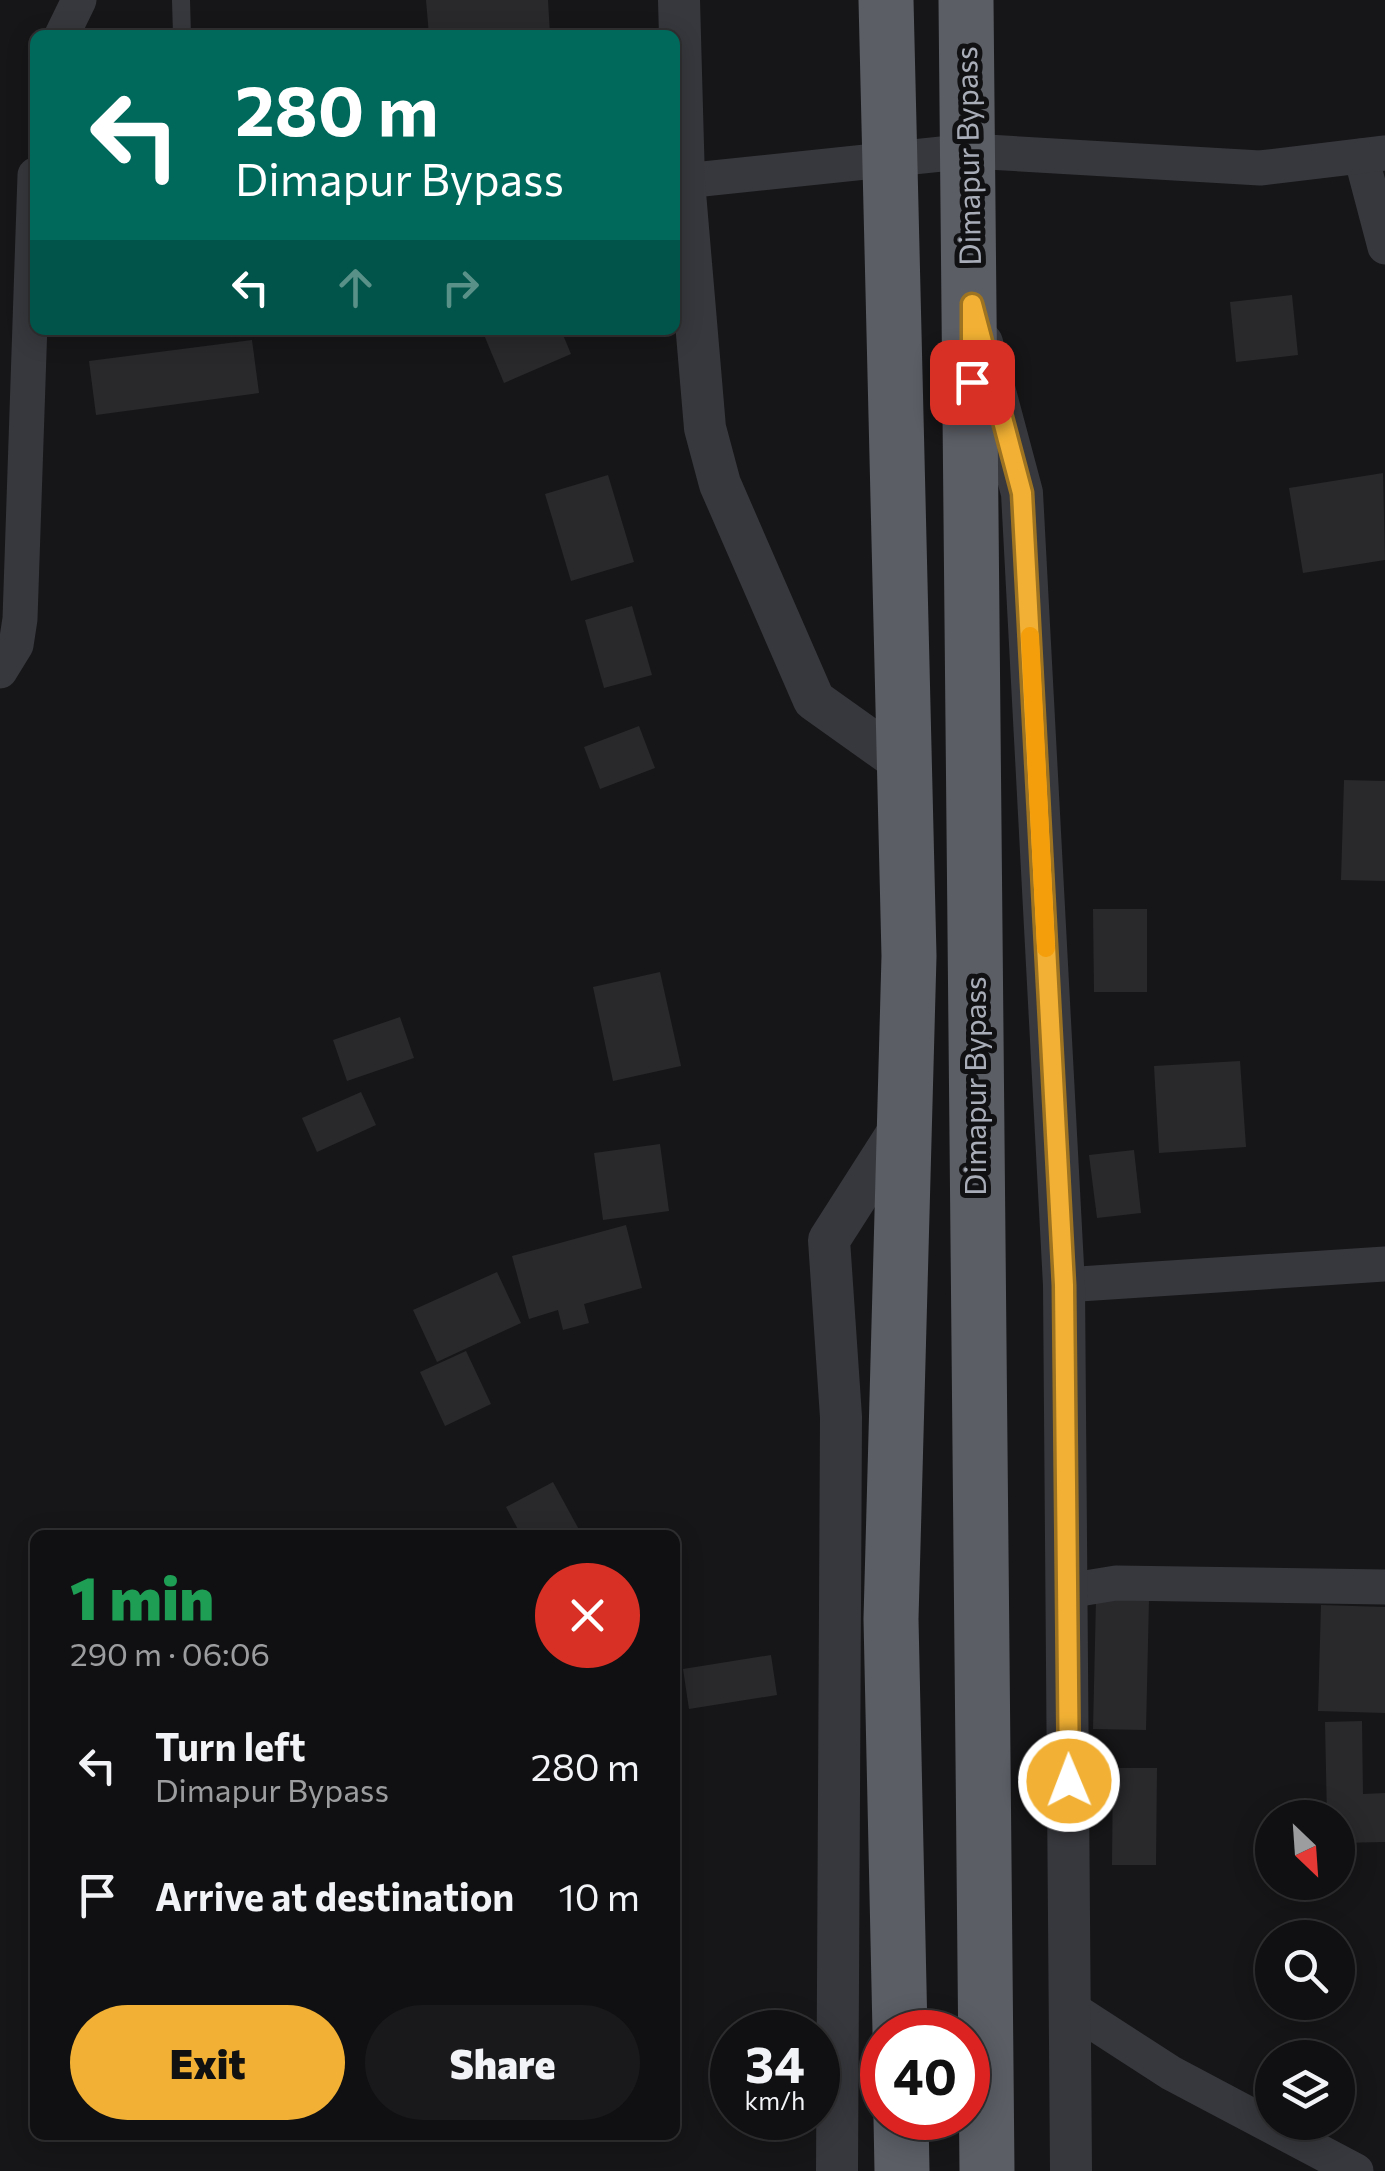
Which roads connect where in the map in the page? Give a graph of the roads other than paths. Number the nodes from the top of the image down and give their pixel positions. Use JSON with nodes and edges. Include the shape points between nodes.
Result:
{"nodes":[{"id":1,"x":79,"y":0,"type":"edge"},
{"id":2,"x":181,"y":0,"type":"edge"},
{"id":3,"x":679,"y":0,"type":"edge"},
{"id":4,"x":886,"y":0,"type":"edge"},
{"id":5,"x":966,"y":0,"type":"edge"},
{"id":6,"x":64,"y":30,"type":"edge"},
{"id":7,"x":182,"y":30,"type":"edge"},
{"id":8,"x":680,"y":30,"type":"edge"},
{"id":9,"x":680,"y":36,"type":"edge"},
{"id":10,"x":970,"y":150,"type":"junction"},
{"id":11,"x":1373,"y":154,"type":"edge"},
{"id":12,"x":889,"y":159,"type":"junction"},
{"id":13,"x":684,"y":181,"type":"junction"},
{"id":14,"x":1385,"y":247,"type":"edge"},
{"id":15,"x":972,"y":304,"type":"junction"},
{"id":16,"x":33,"y":335,"type":"edge"},
{"id":17,"x":0,"y":671,"type":"edge"},
{"id":18,"x":904,"y":764,"type":"junction"},
{"id":19,"x":904,"y":1121,"type":"junction"},
{"id":20,"x":1385,"y":1264,"type":"edge"},
{"id":21,"x":1064,"y":1285,"type":"junction"},
{"id":22,"x":1385,"y":1587,"type":"edge"},
{"id":23,"x":1066,"y":1590,"type":"junction"},
{"id":24,"x":1072,"y":2009,"type":"junction"},
{"id":25,"x":900,"y":2010,"type":"edge"},
{"id":26,"x":902,"y":2140,"type":"edge"},
{"id":27,"x":838,"y":2171,"type":"edge"},
{"id":28,"x":902,"y":2171,"type":"edge"},
{"id":29,"x":987,"y":2171,"type":"edge"},
{"id":30,"x":1071,"y":2171,"type":"edge"},
{"id":31,"x":1356,"y":2171,"type":"edge"}],
"edges":[{"from":1,"to":6,"type":"street"},
{"from":2,"to":7,"type":"lane"},
{"from":3,"to":8,"type":"street"},
{"from":4,"to":12,"type":"highway"},
{"from":5,"to":10,"type":"highway","name":"Dimapur Bypass"},
{"from":9,"to":13,"type":"street"},
{"from":10,"to":11,"type":"street","via":[[1260,168]]},
{"from":10,"to":12,"type":"street"},
{"from":10,"to":15,"type":"highway","name":"Dimapur Bypass"},
{"from":11,"to":14,"type":"street"},
{"from":12,"to":13,"type":"street"},
{"from":12,"to":18,"type":"highway"},
{"from":13,"to":18,"type":"street","via":[[705,428],[720,484],[814,700]]},
{"from":15,"to":21,"type":"street","via":[[1022,493]]},
{"from":15,"to":29,"type":"highway","name":"Dimapur Bypass"},
{"from":16,"to":17,"type":"street","via":[[21,600],[16,645]]},
{"from":18,"to":19,"type":"highway"},
{"from":19,"to":25,"type":"highway","via":[[891,1619]]},
{"from":19,"to":27,"type":"street","via":[[829,1240],[841,1417]]},
{"from":20,"to":21,"type":"street"},
{"from":21,"to":23,"type":"street"},
{"from":22,"to":23,"type":"street","via":[[1116,1583]]},
{"from":23,"to":24,"type":"street"},
{"from":24,"to":30,"type":"street"},
{"from":24,"to":31,"type":"street","via":[[1171,2073]]},
{"from":26,"to":28,"type":"highway"}]}
